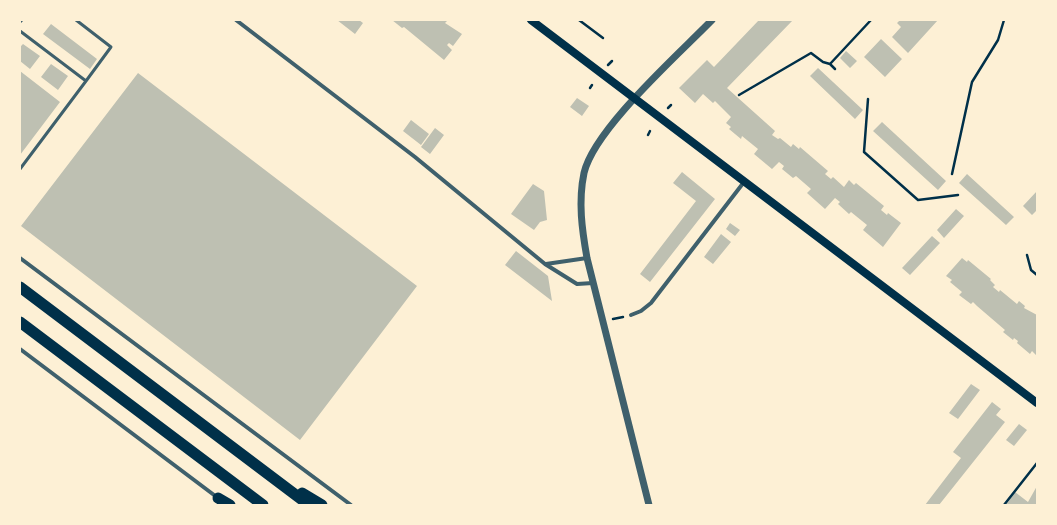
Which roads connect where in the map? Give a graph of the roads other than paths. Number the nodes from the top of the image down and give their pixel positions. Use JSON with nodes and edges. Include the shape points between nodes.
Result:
{"nodes":[{"id":1,"x":76,"y":20,"type":"edge"},
{"id":2,"x":236,"y":20,"type":"edge"},
{"id":3,"x":531,"y":20,"type":"edge"},
{"id":4,"x":712,"y":20,"type":"edge"},
{"id":5,"x":20,"y":31,"type":"edge"},
{"id":6,"x":86,"y":81,"type":"junction"},
{"id":7,"x":635,"y":98,"type":"junction"},
{"id":8,"x":20,"y":169,"type":"edge"},
{"id":9,"x":744,"y":182,"type":"junction"},
{"id":10,"x":20,"y":258,"type":"edge"},
{"id":11,"x":586,"y":258,"type":"junction"},
{"id":12,"x":545,"y":264,"type":"junction"},
{"id":13,"x":593,"y":282,"type":"junction"},
{"id":14,"x":20,"y":287,"type":"edge"},
{"id":15,"x":631,"y":315,"type":"road end"},
{"id":16,"x":20,"y":322,"type":"edge"},
{"id":17,"x":20,"y":349,"type":"edge"},
{"id":18,"x":1037,"y":403,"type":"edge"},
{"id":19,"x":246,"y":458,"type":"junction"},
{"id":20,"x":218,"y":498,"type":"joint"},
{"id":21,"x":229,"y":505,"type":"edge"},
{"id":22,"x":263,"y":505,"type":"edge"},
{"id":23,"x":309,"y":505,"type":"edge"},
{"id":24,"x":322,"y":505,"type":"edge"},
{"id":25,"x":352,"y":505,"type":"edge"},
{"id":26,"x":648,"y":505,"type":"edge"}],
"edges":[{"from":1,"to":6,"type":"lane","via":[[111,47]]},
{"from":2,"to":12,"type":"street","via":[[415,158]]},
{"from":3,"to":7,"type":"main road"},
{"from":4,"to":7,"type":"street"},
{"from":5,"to":6,"type":"lane"},
{"from":6,"to":8,"type":"lane"},
{"from":7,"to":9,"type":"main road"},
{"from":7,"to":11,"type":"street","via":[[593,151],[584,172],[580,206]]},
{"from":9,"to":15,"type":"street","via":[[651,303]]},
{"from":9,"to":18,"type":"main road"},
{"from":10,"to":25,"type":"street"},
{"from":11,"to":12,"type":"street"},
{"from":11,"to":13,"type":"street"},
{"from":12,"to":13,"type":"street","via":[[577,284]]},
{"from":13,"to":26,"type":"street"},
{"from":14,"to":19,"type":"highway"},
{"from":16,"to":22,"type":"highway"},
{"from":17,"to":20,"type":"street"},
{"from":19,"to":23,"type":"highway"},
{"from":19,"to":24,"type":"highway"},
{"from":20,"to":21,"type":"highway"}]}
